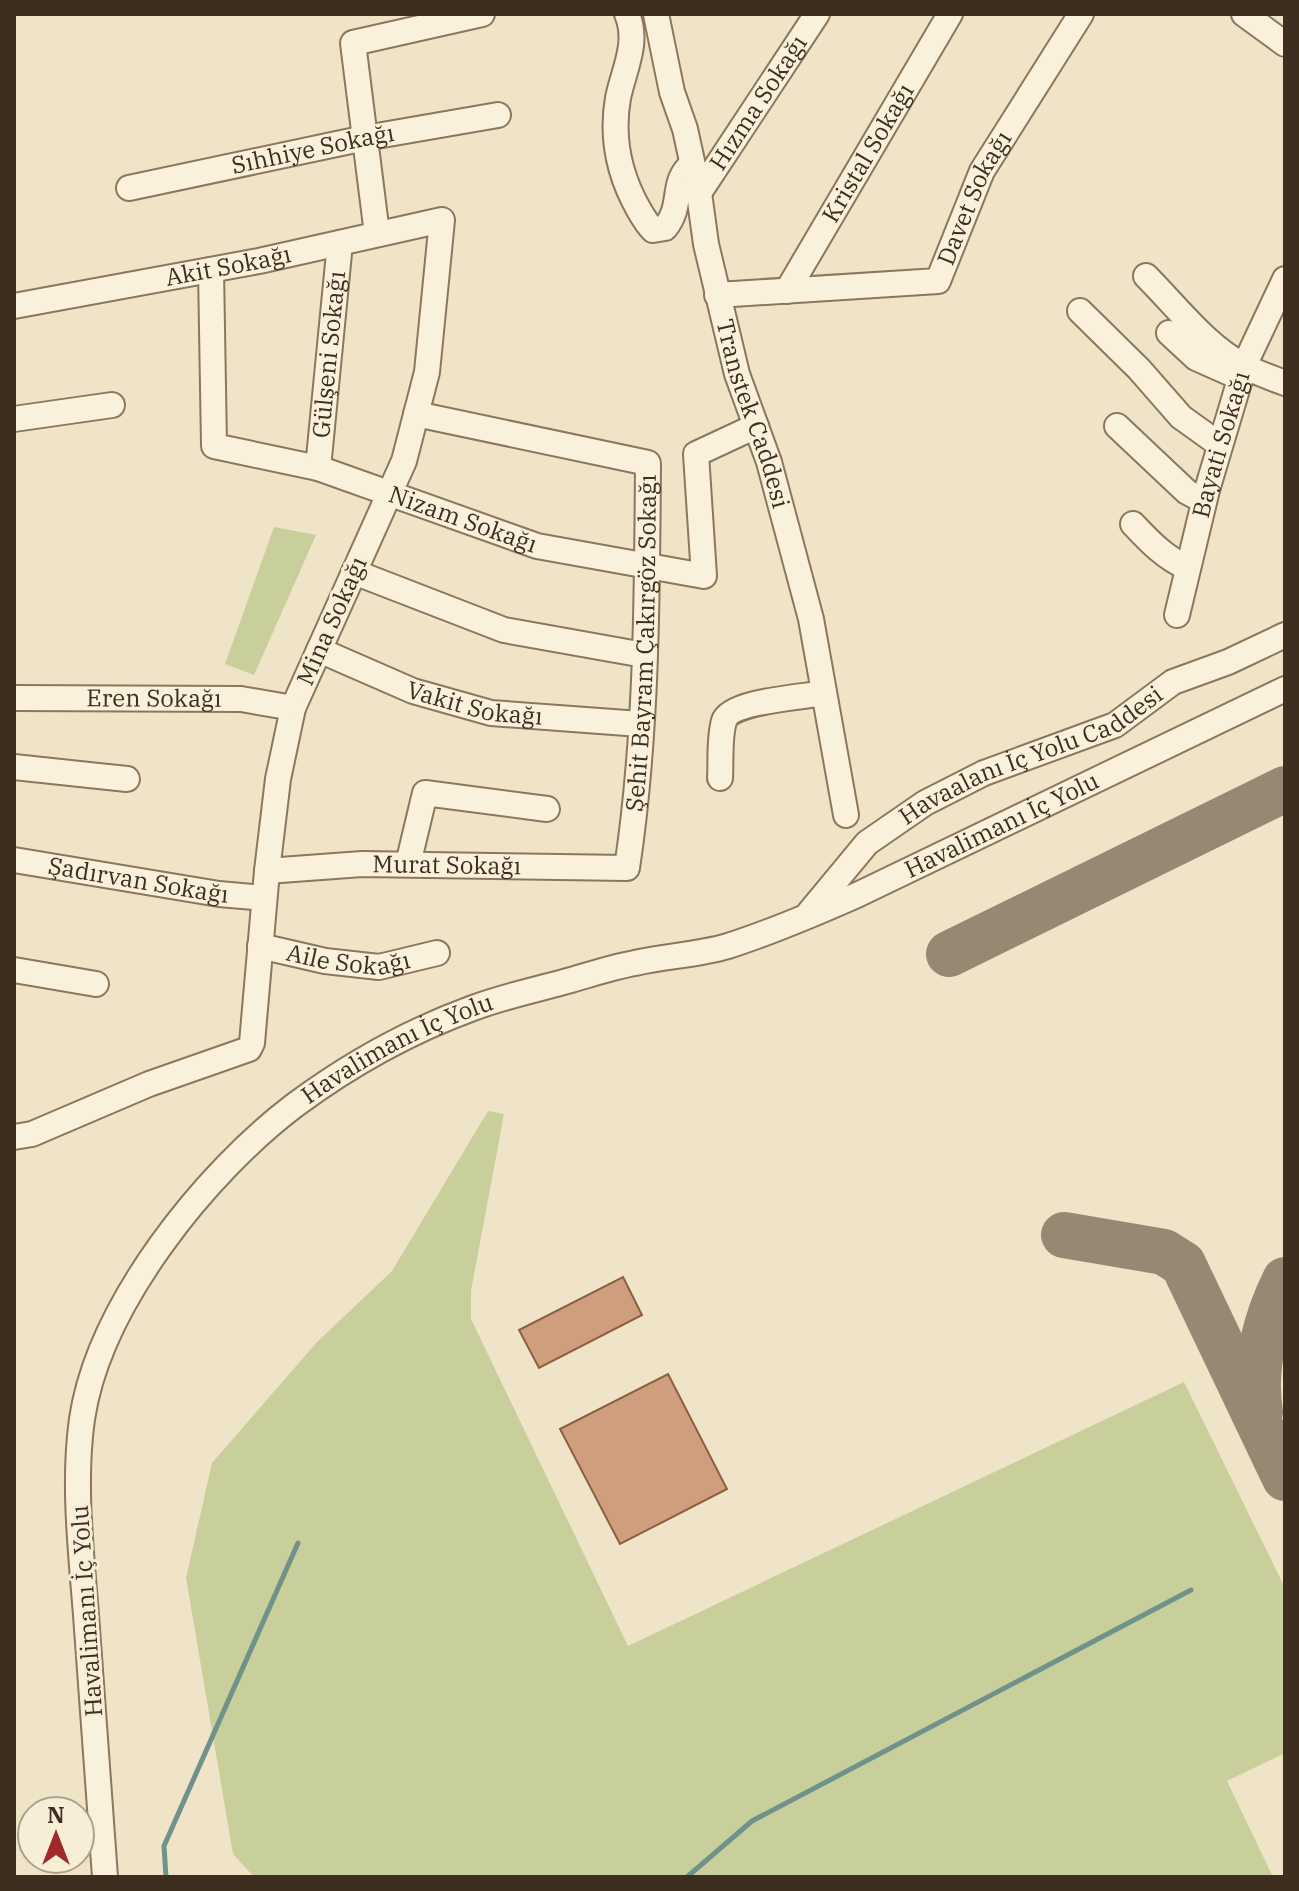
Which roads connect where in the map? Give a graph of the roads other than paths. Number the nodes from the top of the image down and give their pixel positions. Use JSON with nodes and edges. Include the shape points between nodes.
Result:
{"nodes":[{"id":1,"x":482,"y":14,"type":"edge"},
{"id":2,"x":627,"y":14,"type":"edge"},
{"id":3,"x":656,"y":14,"type":"edge"},
{"id":4,"x":817,"y":14,"type":"edge"},
{"id":5,"x":950,"y":14,"type":"edge"},
{"id":6,"x":1081,"y":14,"type":"edge"},
{"id":7,"x":1244,"y":14,"type":"edge"},
{"id":8,"x":1285,"y":44,"type":"edge"},
{"id":9,"x":498,"y":115,"type":"dead end"},
{"id":10,"x":365,"y":138,"type":"junction"},
{"id":11,"x":692,"y":164,"type":"junction"},
{"id":12,"x":129,"y":188,"type":"dead end"},
{"id":13,"x":699,"y":193,"type":"junction"},
{"id":14,"x":442,"y":220,"type":"joint"},
{"id":15,"x":377,"y":234,"type":"junction"},
{"id":16,"x":340,"y":243,"type":"junction"},
{"id":17,"x":211,"y":270,"type":"junction"},
{"id":18,"x":1146,"y":276,"type":"dead end"},
{"id":19,"x":1285,"y":279,"type":"edge"},
{"id":20,"x":787,"y":291,"type":"junction"},
{"id":21,"x":717,"y":295,"type":"junction"},
{"id":22,"x":14,"y":306,"type":"edge"},
{"id":23,"x":1080,"y":311,"type":"dead end"},
{"id":24,"x":1169,"y":333,"type":"dead end"},
{"id":25,"x":1243,"y":372,"type":"junction"},
{"id":26,"x":1285,"y":383,"type":"edge"},
{"id":27,"x":112,"y":405,"type":"dead end"},
{"id":28,"x":416,"y":414,"type":"junction"},
{"id":29,"x":14,"y":419,"type":"edge"},
{"id":30,"x":756,"y":426,"type":"junction"},
{"id":31,"x":1117,"y":426,"type":"dead end"},
{"id":32,"x":1220,"y":445,"type":"junction"},
{"id":33,"x":318,"y":468,"type":"junction"},
{"id":34,"x":390,"y":492,"type":"junction"},
{"id":35,"x":1204,"y":501,"type":"junction"},
{"id":36,"x":1133,"y":524,"type":"dead end"},
{"id":37,"x":647,"y":566,"type":"junction"},
{"id":38,"x":1188,"y":568,"type":"junction"},
{"id":39,"x":354,"y":572,"type":"junction"},
{"id":40,"x":1177,"y":615,"type":"dead end"},
{"id":41,"x":1285,"y":635,"type":"edge"},
{"id":42,"x":319,"y":650,"type":"junction"},
{"id":43,"x":644,"y":655,"type":"junction"},
{"id":44,"x":1285,"y":689,"type":"edge"},
{"id":45,"x":824,"y":693,"type":"junction"},
{"id":46,"x":14,"y":698,"type":"edge"},
{"id":47,"x":293,"y":708,"type":"junction"},
{"id":48,"x":640,"y":724,"type":"junction"},
{"id":49,"x":14,"y":767,"type":"edge"},
{"id":50,"x":720,"y":778,"type":"dead end"},
{"id":51,"x":127,"y":779,"type":"dead end"},
{"id":52,"x":547,"y":809,"type":"dead end"},
{"id":53,"x":846,"y":815,"type":"dead end"},
{"id":54,"x":14,"y":860,"type":"edge"},
{"id":55,"x":408,"y":864,"type":"junction"},
{"id":56,"x":627,"y":868,"type":"joint"},
{"id":57,"x":267,"y":871,"type":"junction"},
{"id":58,"x":264,"y":898,"type":"junction"},
{"id":59,"x":805,"y":918,"type":"junction"},
{"id":60,"x":260,"y":946,"type":"junction"},
{"id":61,"x":437,"y":953,"type":"dead end"},
{"id":62,"x":14,"y":970,"type":"edge"},
{"id":63,"x":96,"y":984,"type":"dead end"},
{"id":64,"x":14,"y":1137,"type":"edge"},
{"id":65,"x":105,"y":1877,"type":"edge"}],
"edges":[{"from":1,"to":10,"type":"street","via":[[353,43]]},
{"from":2,"to":11,"type":"street","via":[[633,35],[618,100],[617,153],[630,194],[653,230],[665,228],[672,218],[681,177]]},
{"from":3,"to":11,"type":"street","name":"Transtek Caddesi"},
{"from":4,"to":13,"type":"street","name":"Hızma Sokağı"},
{"from":5,"to":20,"type":"street","name":"Kristal Sokağı"},
{"from":6,"to":20,"type":"street","name":"Davet Sokağı","via":[[982,171],[938,281]]},
{"from":7,"to":8,"type":"street"},
{"from":9,"to":10,"type":"street","name":"Sıhhiye Sokağı"},
{"from":10,"to":12,"type":"street","name":"Sıhhiye Sokağı"},
{"from":10,"to":15,"type":"street"},
{"from":11,"to":13,"type":"street","name":"Transtek Caddesi"},
{"from":13,"to":21,"type":"street","name":"Transtek Caddesi"},
{"from":14,"to":15,"type":"street","name":"Akit Sokağı"},
{"from":14,"to":28,"type":"street","name":"Mina Sokağı","via":[[427,372]]},
{"from":15,"to":16,"type":"street","name":"Akit Sokağı"},
{"from":16,"to":17,"type":"street","name":"Akit Sokağı"},
{"from":16,"to":33,"type":"street","name":"Gülşeni Sokağı"},
{"from":17,"to":22,"type":"street","name":"Akit Sokağı"},
{"from":17,"to":33,"type":"street","name":"Nizam Sokağı","via":[[214,446]]},
{"from":18,"to":25,"type":"street"},
{"from":19,"to":25,"type":"street","name":"Bayati Sokağı"},
{"from":20,"to":21,"type":"street","name":"Davet Sokağı"},
{"from":21,"to":30,"type":"street","name":"Transtek Caddesi"},
{"from":23,"to":32,"type":"street","via":[[1181,417]]},
{"from":24,"to":25,"type":"street","via":[[1216,369]]},
{"from":25,"to":26,"type":"street"},
{"from":25,"to":32,"type":"street","name":"Bayati Sokağı"},
{"from":27,"to":29,"type":"street"},
{"from":28,"to":34,"type":"street","name":"Mina Sokağı"},
{"from":28,"to":37,"type":"street","name":"Şehit Bayram Çakırgöz Sokağı","via":[[648,463]]},
{"from":30,"to":37,"type":"street","name":"Nizam Sokağı","via":[[696,454],[704,576]]},
{"from":30,"to":45,"type":"street","name":"Transtek Caddesi","via":[[811,619]]},
{"from":31,"to":35,"type":"street","via":[[1178,484]]},
{"from":32,"to":35,"type":"street","name":"Bayati Sokağı"},
{"from":33,"to":34,"type":"street","name":"Nizam Sokağı"},
{"from":34,"to":37,"type":"street","name":"Nizam Sokağı","via":[[537,546]]},
{"from":34,"to":39,"type":"street","name":"Mina Sokağı"},
{"from":35,"to":38,"type":"street","name":"Bayati Sokağı"},
{"from":36,"to":38,"type":"street","via":[[1163,554]]},
{"from":37,"to":43,"type":"street","name":"Şehit Bayram Çakırgöz Sokağı"},
{"from":38,"to":40,"type":"street","name":"Bayati Sokağı"},
{"from":39,"to":42,"type":"street","name":"Mina Sokağı"},
{"from":39,"to":43,"type":"street","via":[[504,630]]},
{"from":41,"to":59,"type":"street","name":"Havaalanı İç Yolu Caddesi","via":[[1173,682],[1115,725],[984,773],[925,803],[867,843]]},
{"from":42,"to":47,"type":"street","name":"Mina Sokağı"},
{"from":42,"to":48,"type":"street","name":"Vakit Sokağı","via":[[413,691],[491,713]]},
{"from":43,"to":48,"type":"street","name":"Şehit Bayram Çakırgöz Sokağı"},
{"from":44,"to":59,"type":"street","name":"Havalimanı İç Yolu"},
{"from":45,"to":50,"type":"street","via":[[730,713],[724,721]]},
{"from":45,"to":53,"type":"street","name":"Transtek Caddesi"},
{"from":46,"to":47,"type":"street","name":"Eren Sokağı","via":[[241,699]]},
{"from":47,"to":57,"type":"street","name":"Mina Sokağı"},
{"from":48,"to":56,"type":"street","name":"Şehit Bayram Çakırgöz Sokağı"},
{"from":49,"to":51,"type":"street"},
{"from":52,"to":55,"type":"street","via":[[425,793]]},
{"from":54,"to":58,"type":"street","name":"Şadırvan Sokağı"},
{"from":55,"to":56,"type":"street","name":"Murat Sokağı"},
{"from":55,"to":57,"type":"street","name":"Murat Sokağı"},
{"from":57,"to":58,"type":"street","name":"Mina Sokağı"},
{"from":58,"to":60,"type":"street","name":"Mina Sokağı"},
{"from":59,"to":65,"type":"street","name":"Havalimanı İç Yolu","via":[[725,947],[632,963],[474,1007],[369,1056],[260,1134],[160,1247],[113,1325],[82,1415],[81,1537]]},
{"from":60,"to":61,"type":"street","name":"Aile Sokağı","via":[[379,967]]},
{"from":60,"to":64,"type":"street","name":"Mina Sokağı","via":[[249,1049]]},
{"from":62,"to":63,"type":"street"}]}
